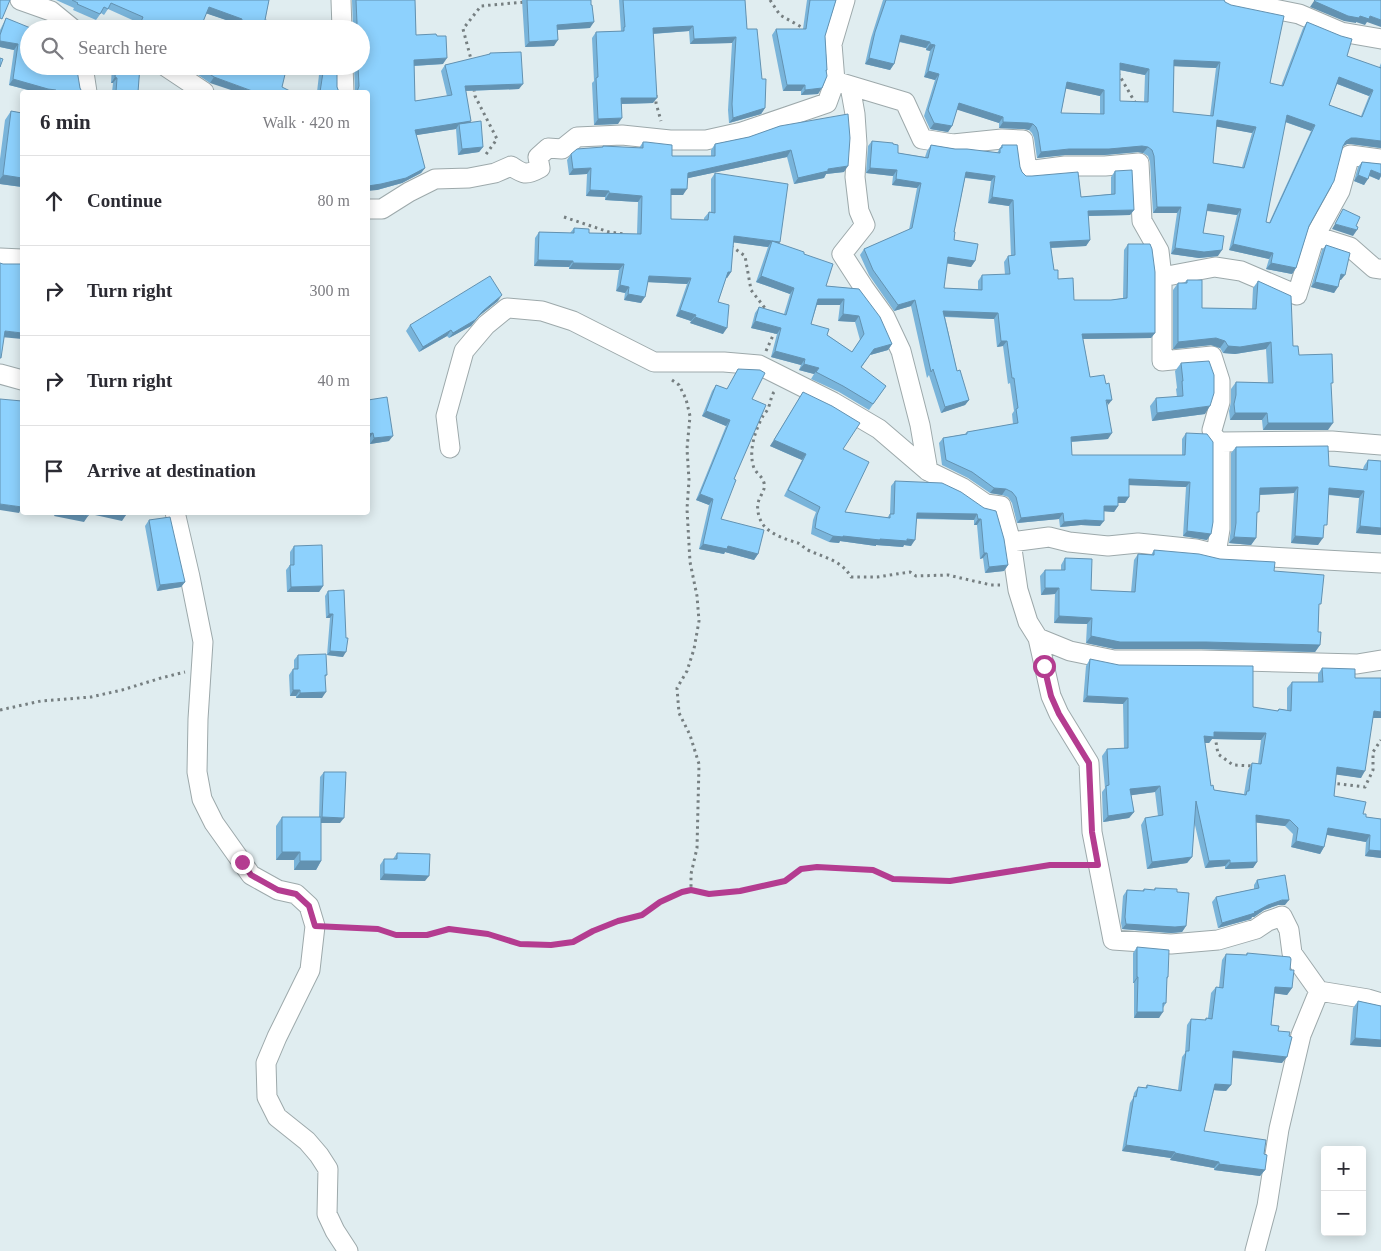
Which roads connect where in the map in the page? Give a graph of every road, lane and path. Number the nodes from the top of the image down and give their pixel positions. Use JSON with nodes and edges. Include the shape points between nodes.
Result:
{"nodes":[{"id":1,"x":20,"y":0,"type":"edge"},
{"id":2,"x":341,"y":0,"type":"edge"},
{"id":3,"x":770,"y":0,"type":"edge"},
{"id":4,"x":845,"y":0,"type":"edge"},
{"id":5,"x":1229,"y":0,"type":"edge"},
{"id":6,"x":528,"y":2,"type":"edge"},
{"id":7,"x":63,"y":20,"type":"edge"},
{"id":8,"x":342,"y":20,"type":"edge"},
{"id":9,"x":806,"y":30,"type":"edge"},
{"id":10,"x":1381,"y":39,"type":"edge"},
{"id":11,"x":474,"y":68,"type":"edge"},
{"id":12,"x":1117,"y":71,"type":"edge"},
{"id":13,"x":84,"y":75,"type":"edge"},
{"id":14,"x":178,"y":75,"type":"edge"},
{"id":15,"x":343,"y":75,"type":"edge"},
{"id":16,"x":842,"y":84,"type":"junction"},
{"id":17,"x":474,"y":87,"type":"edge"},
{"id":18,"x":87,"y":90,"type":"edge"},
{"id":19,"x":201,"y":90,"type":"edge"},
{"id":20,"x":344,"y":90,"type":"edge"},
{"id":21,"x":656,"y":94,"type":"edge"},
{"id":22,"x":1136,"y":105,"type":"edge"},
{"id":23,"x":670,"y":140,"type":"junction"},
{"id":24,"x":1381,"y":159,"type":"edge"},
{"id":25,"x":469,"y":178,"type":"junction"},
{"id":26,"x":370,"y":209,"type":"edge"},
{"id":27,"x":564,"y":217,"type":"dead end"},
{"id":28,"x":626,"y":235,"type":"edge"},
{"id":29,"x":1315,"y":236,"type":"junction"},
{"id":30,"x":730,"y":245,"type":"edge"},
{"id":31,"x":0,"y":258,"type":"edge"},
{"id":32,"x":20,"y":259,"type":"edge"},
{"id":33,"x":1381,"y":269,"type":"edge"},
{"id":34,"x":1162,"y":277,"type":"junction"},
{"id":35,"x":773,"y":317,"type":"edge"},
{"id":36,"x":778,"y":324,"type":"edge"},
{"id":37,"x":654,"y":362,"type":"junction"},
{"id":38,"x":759,"y":365,"type":"junction"},
{"id":39,"x":0,"y":374,"type":"edge"},
{"id":40,"x":785,"y":378,"type":"junction"},
{"id":41,"x":20,"y":379,"type":"edge"},
{"id":42,"x":1220,"y":442,"type":"junction"},
{"id":43,"x":1381,"y":445,"type":"edge"},
{"id":44,"x":450,"y":448,"type":"dead end"},
{"id":45,"x":928,"y":471,"type":"junction"},
{"id":46,"x":176,"y":515,"type":"edge"},
{"id":47,"x":1011,"y":542,"type":"junction"},
{"id":48,"x":1216,"y":554,"type":"junction"},
{"id":49,"x":1381,"y":563,"type":"edge"},
{"id":50,"x":1017,"y":586,"type":"junction"},
{"id":51,"x":1038,"y":638,"type":"junction"},
{"id":52,"x":1381,"y":660,"type":"edge"},
{"id":53,"x":201,"y":668,"type":"junction"},
{"id":54,"x":0,"y":710,"type":"edge"},
{"id":55,"x":1214,"y":727,"type":"edge"},
{"id":56,"x":1381,"y":740,"type":"edge"},
{"id":57,"x":1261,"y":768,"type":"edge"},
{"id":58,"x":1331,"y":783,"type":"edge"},
{"id":59,"x":1098,"y":865,"type":"junction"},
{"id":60,"x":691,"y":890,"type":"junction"},
{"id":61,"x":315,"y":926,"type":"junction"},
{"id":62,"x":1319,"y":991,"type":"junction"},
{"id":63,"x":1381,"y":1003,"type":"edge"},
{"id":64,"x":348,"y":1251,"type":"edge"},
{"id":65,"x":1255,"y":1251,"type":"edge"}],
"edges":[{"from":1,"to":7,"type":"street","via":[[50,11]]},
{"from":2,"to":8,"type":"street"},
{"from":3,"to":9,"type":"path","via":[[780,15]]},
{"from":4,"to":16,"type":"street","via":[[832,44]]},
{"from":5,"to":10,"type":"street","via":[[1299,14],[1341,32]]},
{"from":6,"to":11,"type":"path","via":[[481,6],[463,29]]},
{"from":12,"to":22,"type":"path"},
{"from":13,"to":18,"type":"street"},
{"from":14,"to":19,"type":"street"},
{"from":15,"to":20,"type":"street"},
{"from":16,"to":23,"type":"street","via":[[826,102],[733,134],[706,140]]},
{"from":16,"to":34,"type":"street","via":[[905,102],[922,139],[953,144],[1002,138],[1023,140],[1027,171],[1140,163],[1142,221],[1159,251]]},
{"from":16,"to":45,"type":"street","via":[[855,114],[858,144],[855,177],[859,211],[865,225],[842,254],[886,317],[901,351]]},
{"from":17,"to":25,"type":"path","via":[[475,96],[497,139]]},
{"from":21,"to":23,"type":"path","via":[[662,125]]},
{"from":23,"to":25,"type":"street","via":[[622,135],[577,137],[562,149],[548,148],[538,157],[540,168],[531,173],[522,173],[511,166]]},
{"from":24,"to":29,"type":"street","via":[[1350,155],[1340,191]]},
{"from":25,"to":26,"type":"street","via":[[435,179],[382,209]]},
{"from":27,"to":28,"type":"path"},
{"from":29,"to":33,"type":"street","via":[[1350,246],[1374,268]]},
{"from":29,"to":34,"type":"street","via":[[1297,295],[1241,271],[1214,267]]},
{"from":30,"to":35,"type":"path","via":[[745,256],[751,290]]},
{"from":31,"to":32,"type":"street"},
{"from":34,"to":42,"type":"street","via":[[1162,361],[1212,356],[1220,381],[1220,402],[1212,430]]},
{"from":36,"to":38,"type":"path"},
{"from":37,"to":38,"type":"street"},
{"from":37,"to":44,"type":"street","via":[[573,321],[542,310],[507,308],[486,325],[464,351],[446,416]]},
{"from":37,"to":60,"type":"path","via":[[679,386],[690,416],[689,544],[699,621],[687,670],[677,688],[679,713],[699,764],[697,848]]},
{"from":38,"to":40,"type":"street"},
{"from":39,"to":41,"type":"street"},
{"from":40,"to":45,"type":"street","via":[[879,429]]},
{"from":40,"to":50,"type":"path","via":[[772,394],[769,408],[757,430],[752,456],[754,469],[764,482],[756,506],[765,527],[808,551],[838,563],[851,577],[910,572],[916,576],[948,575],[992,585]]},
{"from":42,"to":43,"type":"street","via":[[1332,441]]},
{"from":42,"to":48,"type":"street","via":[[1220,529]]},
{"from":45,"to":47,"type":"street","via":[[963,488],[986,504],[1001,506]]},
{"from":46,"to":53,"type":"street","via":[[203,642]]},
{"from":47,"to":48,"type":"street","via":[[1049,537],[1108,546],[1138,543],[1196,548]]},
{"from":47,"to":50,"type":"street"},
{"from":48,"to":49,"type":"street"},
{"from":50,"to":51,"type":"street","via":[[1028,622]]},
{"from":51,"to":52,"type":"street","via":[[1070,651],[1114,660],[1357,664]]},
{"from":51,"to":59,"type":"street","via":[[1051,696],[1089,763],[1092,832]]},
{"from":53,"to":54,"type":"path","via":[[91,697],[41,701]]},
{"from":53,"to":61,"type":"street","via":[[197,772],[202,799],[214,824],[251,875],[278,890],[296,894],[309,906]]},
{"from":55,"to":57,"type":"path","via":[[1218,754],[1233,765]]},
{"from":56,"to":58,"type":"path","via":[[1373,752],[1373,770],[1365,788]]},
{"from":59,"to":60,"type":"path","via":[[1050,865],[950,881],[893,879],[873,870],[817,867],[801,869],[785,881],[740,891],[709,894]]},
{"from":59,"to":62,"type":"street","via":[[1113,940],[1171,944],[1218,940],[1256,929],[1282,916],[1289,930],[1292,953]]},
{"from":60,"to":61,"type":"path","via":[[660,902],[642,915],[618,921],[573,942],[551,945],[520,944],[488,934],[449,929],[427,935],[396,935],[378,929]]},
{"from":61,"to":64,"type":"street","via":[[310,970],[266,1063],[267,1098],[277,1116],[307,1141],[328,1169],[327,1214]]},
{"from":62,"to":63,"type":"street"},
{"from":62,"to":65,"type":"street","via":[[1301,1035]]}]}
